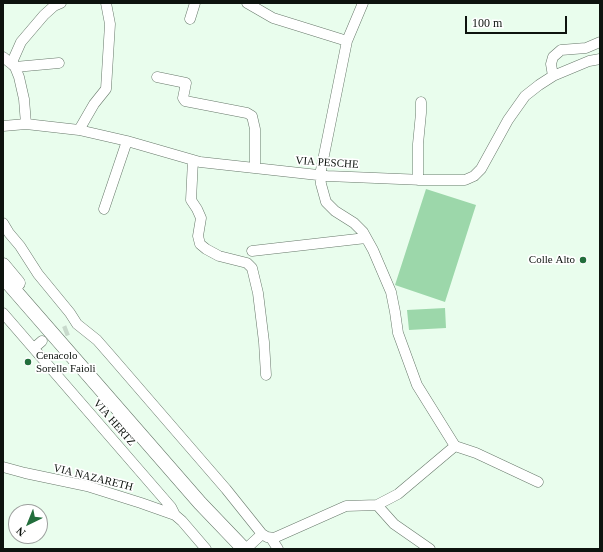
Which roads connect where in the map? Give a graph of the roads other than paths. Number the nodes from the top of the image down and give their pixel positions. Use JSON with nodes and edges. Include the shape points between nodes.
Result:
{"nodes":[{"id":1,"x":61,"y":3,"type":"edge"},
{"id":2,"x":106,"y":3,"type":"edge"},
{"id":3,"x":195,"y":3,"type":"edge"},
{"id":4,"x":247,"y":3,"type":"edge"},
{"id":5,"x":363,"y":3,"type":"edge"},
{"id":6,"x":190,"y":19,"type":"dead end"},
{"id":7,"x":347,"y":41,"type":"junction"},
{"id":8,"x":600,"y":42,"type":"edge"},
{"id":9,"x":3,"y":56,"type":"edge"},
{"id":10,"x":600,"y":59,"type":"edge"},
{"id":11,"x":59,"y":63,"type":"dead end"},
{"id":12,"x":14,"y":66,"type":"junction"},
{"id":13,"x":553,"y":76,"type":"junction"},
{"id":14,"x":157,"y":77,"type":"dead end"},
{"id":15,"x":421,"y":102,"type":"dead end"},
{"id":16,"x":26,"y":124,"type":"junction"},
{"id":17,"x":3,"y":126,"type":"edge"},
{"id":18,"x":79,"y":130,"type":"junction"},
{"id":19,"x":127,"y":141,"type":"junction"},
{"id":20,"x":193,"y":160,"type":"junction"},
{"id":21,"x":254,"y":168,"type":"junction"},
{"id":22,"x":320,"y":175,"type":"junction"},
{"id":23,"x":418,"y":180,"type":"junction"},
{"id":24,"x":104,"y":210,"type":"dead end"},
{"id":25,"x":3,"y":223,"type":"edge"},
{"id":26,"x":366,"y":238,"type":"junction"},
{"id":27,"x":252,"y":251,"type":"dead end"},
{"id":28,"x":3,"y":264,"type":"edge"},
{"id":29,"x":3,"y":277,"type":"edge"},
{"id":30,"x":3,"y":313,"type":"edge"},
{"id":31,"x":77,"y":324,"type":"junction"},
{"id":32,"x":68,"y":330,"type":"tunnel mouth"},
{"id":33,"x":46,"y":336,"type":"junction"},
{"id":34,"x":34,"y":348,"type":"junction"},
{"id":35,"x":266,"y":375,"type":"dead end"},
{"id":36,"x":455,"y":446,"type":"junction"},
{"id":37,"x":3,"y":467,"type":"edge"},
{"id":38,"x":538,"y":482,"type":"dead end"},
{"id":39,"x":377,"y":505,"type":"junction"},
{"id":40,"x":175,"y":515,"type":"junction"},
{"id":41,"x":267,"y":536,"type":"junction"},
{"id":42,"x":246,"y":548,"type":"edge"},
{"id":43,"x":206,"y":549,"type":"edge"},
{"id":44,"x":278,"y":549,"type":"edge"},
{"id":45,"x":430,"y":549,"type":"edge"}],
"edges":[{"from":1,"to":12,"type":"street","via":[[44,15],[21,42],[13,60]]},
{"from":2,"to":18,"type":"street","via":[[110,29],[106,89]]},
{"from":3,"to":6,"type":"street"},
{"from":4,"to":7,"type":"street","via":[[273,18]]},
{"from":5,"to":7,"type":"street"},
{"from":7,"to":22,"type":"street"},
{"from":8,"to":13,"type":"street","via":[[586,48],[561,50],[553,57]]},
{"from":9,"to":12,"type":"street"},
{"from":10,"to":13,"type":"street","name":"VIA PESCHE"},
{"from":11,"to":12,"type":"street"},
{"from":12,"to":16,"type":"street","via":[[24,99]]},
{"from":13,"to":23,"type":"street","name":"VIA PESCHE","via":[[525,96],[474,176],[465,180]]},
{"from":14,"to":21,"type":"street","via":[[186,83],[183,98],[185,101],[252,116],[255,129]]},
{"from":15,"to":23,"type":"street"},
{"from":16,"to":17,"type":"street","name":"VIA PESCHE"},
{"from":16,"to":18,"type":"street","name":"VIA PESCHE"},
{"from":18,"to":19,"type":"street","name":"VIA PESCHE"},
{"from":19,"to":20,"type":"street","name":"VIA PESCHE"},
{"from":19,"to":24,"type":"street"},
{"from":20,"to":21,"type":"street","name":"VIA PESCHE"},
{"from":20,"to":35,"type":"street","via":[[191,200],[201,218],[198,236],[200,244],[219,256],[247,263],[252,268],[258,293]]},
{"from":21,"to":22,"type":"street","name":"VIA PESCHE"},
{"from":22,"to":23,"type":"street","name":"VIA PESCHE"},
{"from":22,"to":26,"type":"street","via":[[326,202],[354,223]]},
{"from":25,"to":31,"type":"street"},
{"from":26,"to":27,"type":"street"},
{"from":26,"to":36,"type":"street","via":[[391,292],[398,333],[417,385]]},
{"from":28,"to":33,"type":"highway","via":[[32,300]]},
{"from":29,"to":33,"type":"highway"},
{"from":30,"to":34,"type":"street","name":"VIA HERTZ"},
{"from":31,"to":32,"type":"street"},
{"from":31,"to":41,"type":"street","via":[[93,336],[111,356]]},
{"from":33,"to":34,"type":"street"},
{"from":33,"to":42,"type":"highway","via":[[200,503]]},
{"from":34,"to":40,"type":"street","name":"VIA HERTZ","via":[[171,507]]},
{"from":36,"to":38,"type":"street"},
{"from":36,"to":39,"type":"street","via":[[398,494]]},
{"from":37,"to":40,"type":"street","name":"VIA NAZARETH","via":[[87,486]]},
{"from":39,"to":41,"type":"street","via":[[346,506]]},
{"from":39,"to":45,"type":"street","via":[[394,524]]},
{"from":40,"to":43,"type":"street","name":"VIA HERTZ"},
{"from":41,"to":42,"type":"street"},
{"from":41,"to":44,"type":"street"}]}
